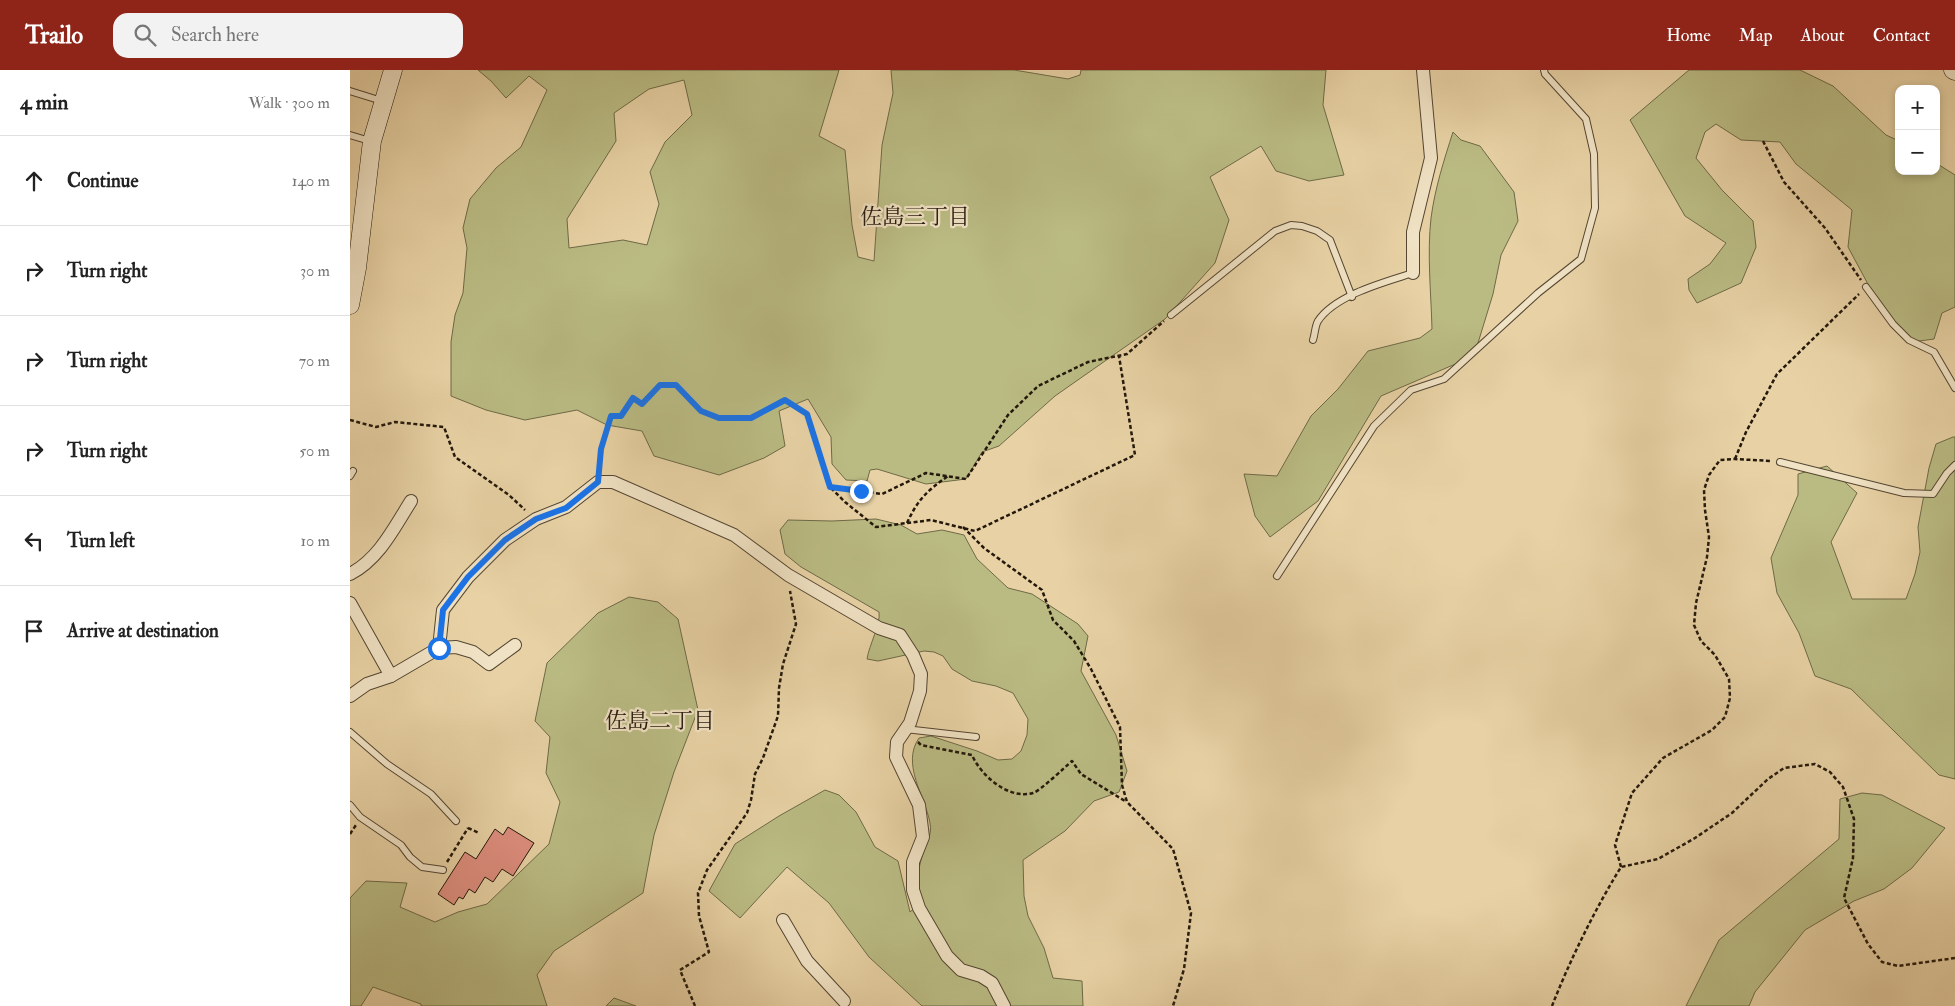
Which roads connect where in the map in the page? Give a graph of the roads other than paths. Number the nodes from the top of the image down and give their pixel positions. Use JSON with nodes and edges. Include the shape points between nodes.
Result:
{"nodes":[{"id":1,"x":393,"y":70,"type":"edge"},
{"id":2,"x":1422,"y":70,"type":"edge"},
{"id":3,"x":1544,"y":70,"type":"edge"},
{"id":4,"x":350,"y":91,"type":"edge"},
{"id":5,"x":383,"y":101,"type":"junction"},
{"id":6,"x":350,"y":135,"type":"edge"},
{"id":7,"x":372,"y":141,"type":"junction"},
{"id":8,"x":1414,"y":273,"type":"joint"},
{"id":9,"x":1866,"y":287,"type":"road end"},
{"id":10,"x":1352,"y":297,"type":"junction"},
{"id":11,"x":350,"y":305,"type":"edge"},
{"id":12,"x":1171,"y":315,"type":"road end"},
{"id":13,"x":1314,"y":340,"type":"dead end"},
{"id":14,"x":1955,"y":388,"type":"edge"},
{"id":15,"x":1780,"y":462,"type":"road end"},
{"id":16,"x":1955,"y":465,"type":"edge"},
{"id":17,"x":411,"y":501,"type":"dead end"},
{"id":18,"x":350,"y":574,"type":"edge"},
{"id":19,"x":1277,"y":576,"type":"dead end"},
{"id":20,"x":350,"y":603,"type":"edge"},
{"id":21,"x":515,"y":646,"type":"dead end"},
{"id":22,"x":439,"y":648,"type":"junction"},
{"id":23,"x":391,"y":676,"type":"junction"},
{"id":24,"x":350,"y":696,"type":"edge"},
{"id":25,"x":905,"y":729,"type":"junction"},
{"id":26,"x":350,"y":732,"type":"edge"},
{"id":27,"x":976,"y":738,"type":"dead end"},
{"id":28,"x":350,"y":805,"type":"edge"},
{"id":29,"x":456,"y":821,"type":"road end"},
{"id":30,"x":442,"y":870,"type":"road end"},
{"id":31,"x":783,"y":920,"type":"dead end"},
{"id":32,"x":844,"y":1004,"type":"edge"},
{"id":33,"x":1004,"y":1006,"type":"edge"}],
"edges":[{"from":1,"to":5,"type":"main road"},
{"from":2,"to":8,"type":"street","via":[[1431,158],[1413,232]]},
{"from":3,"to":19,"type":"lane","via":[[1586,119],[1594,154],[1595,208],[1581,259],[1538,293],[1444,379],[1412,390],[1374,426]]},
{"from":4,"to":5,"type":"lane"},
{"from":5,"to":7,"type":"main road"},
{"from":6,"to":7,"type":"lane"},
{"from":7,"to":11,"type":"main road"},
{"from":8,"to":10,"type":"lane","via":[[1373,286]]},
{"from":9,"to":14,"type":"lane","via":[[1909,340],[1934,352]]},
{"from":10,"to":12,"type":"lane","via":[[1330,240],[1317,231],[1291,225],[1275,231]]},
{"from":10,"to":13,"type":"lane","via":[[1336,304],[1318,322]]},
{"from":15,"to":16,"type":"lane","via":[[1904,494],[1933,494]]},
{"from":17,"to":18,"type":"street","via":[[383,547]]},
{"from":20,"to":23,"type":"street"},
{"from":21,"to":22,"type":"street","via":[[488,664],[473,652],[456,647]]},
{"from":22,"to":23,"type":"street"},
{"from":22,"to":25,"type":"street","via":[[443,610],[468,577],[505,540],[536,519],[566,508],[598,482],[614,482],[734,535],[788,575],[879,628],[900,635],[921,674],[920,691],[910,724]]},
{"from":23,"to":24,"type":"street","via":[[367,684]]},
{"from":25,"to":27,"type":"lane"},
{"from":25,"to":33,"type":"street","via":[[897,742],[896,757],[919,806],[923,837],[913,862],[914,890],[919,908],[947,956],[961,970],[992,983]]},
{"from":26,"to":29,"type":"lane","via":[[387,764],[431,794]]},
{"from":28,"to":30,"type":"lane","via":[[360,817],[401,845],[422,867]]},
{"from":31,"to":32,"type":"street","via":[[807,961]]}]}
